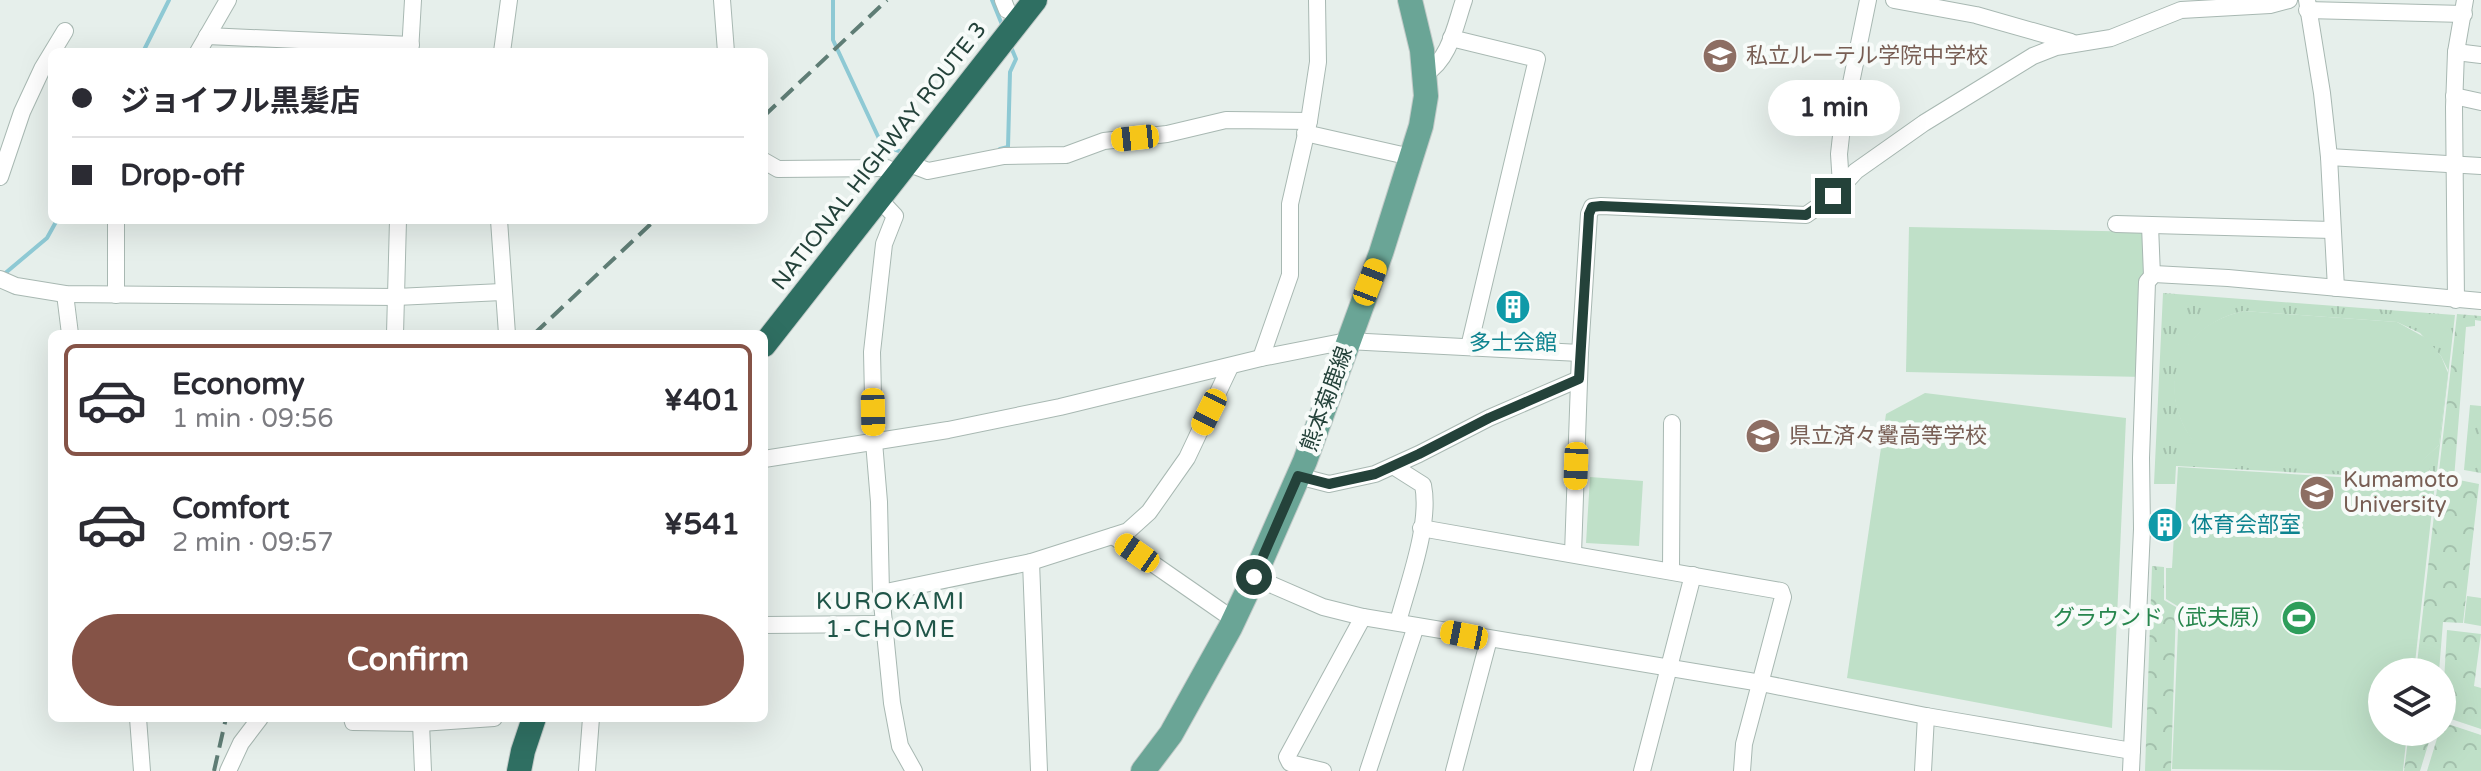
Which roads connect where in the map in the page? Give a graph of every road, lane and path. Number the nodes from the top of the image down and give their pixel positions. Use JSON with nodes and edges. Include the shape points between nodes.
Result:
{"nodes":[{"id":1,"x":228,"y":0,"type":"edge"},
{"id":2,"x":413,"y":0,"type":"edge"},
{"id":3,"x":509,"y":0,"type":"edge"},
{"id":4,"x":722,"y":0,"type":"edge"},
{"id":5,"x":1035,"y":0,"type":"edge"},
{"id":6,"x":1317,"y":0,"type":"edge"},
{"id":7,"x":1410,"y":0,"type":"edge"},
{"id":8,"x":1464,"y":0,"type":"edge"},
{"id":9,"x":1868,"y":0,"type":"edge"},
{"id":10,"x":1894,"y":0,"type":"edge"},
{"id":11,"x":2289,"y":0,"type":"edge"},
{"id":12,"x":1008,"y":3,"type":"edge"},
{"id":13,"x":2307,"y":5,"type":"edge"},
{"id":14,"x":2464,"y":7,"type":"edge"},
{"id":15,"x":65,"y":31,"type":"dead end"},
{"id":16,"x":207,"y":36,"type":"junction"},
{"id":17,"x":1451,"y":38,"type":"junction"},
{"id":18,"x":2076,"y":44,"type":"junction"},
{"id":19,"x":55,"y":48,"type":"edge"},
{"id":20,"x":200,"y":48,"type":"edge"},
{"id":21,"x":410,"y":48,"type":"edge"},
{"id":22,"x":503,"y":48,"type":"edge"},
{"id":23,"x":726,"y":48,"type":"edge"},
{"id":24,"x":2456,"y":52,"type":"junction"},
{"id":25,"x":2481,"y":55,"type":"edge"},
{"id":26,"x":48,"y":59,"type":"edge"},
{"id":27,"x":1425,"y":74,"type":"junction"},
{"id":28,"x":2454,"y":96,"type":"junction"},
{"id":29,"x":2481,"y":102,"type":"edge"},
{"id":30,"x":1307,"y":127,"type":"junction"},
{"id":31,"x":1411,"y":157,"type":"junction"},
{"id":32,"x":2329,"y":157,"type":"junction"},
{"id":33,"x":768,"y":163,"type":"edge"},
{"id":34,"x":2456,"y":163,"type":"junction"},
{"id":35,"x":897,"y":166,"type":"junction"},
{"id":36,"x":2481,"y":166,"type":"edge"},
{"id":37,"x":0,"y":177,"type":"edge"},
{"id":38,"x":1841,"y":185,"type":"junction"},
{"id":39,"x":878,"y":198,"type":"junction"},
{"id":40,"x":116,"y":224,"type":"edge"},
{"id":41,"x":398,"y":224,"type":"edge"},
{"id":42,"x":499,"y":224,"type":"edge"},
{"id":43,"x":2116,"y":224,"type":"dead end"},
{"id":44,"x":2150,"y":225,"type":"junction"},
{"id":45,"x":2332,"y":230,"type":"junction"},
{"id":46,"x":2152,"y":276,"type":"junction"},
{"id":47,"x":0,"y":279,"type":"edge"},
{"id":48,"x":2336,"y":288,"type":"junction"},
{"id":49,"x":502,"y":292,"type":"junction"},
{"id":50,"x":57,"y":294,"type":"junction"},
{"id":51,"x":116,"y":295,"type":"junction"},
{"id":52,"x":396,"y":297,"type":"junction"},
{"id":53,"x":2456,"y":300,"type":"junction"},
{"id":54,"x":2481,"y":301,"type":"edge"},
{"id":55,"x":69,"y":330,"type":"edge"},
{"id":56,"x":395,"y":330,"type":"edge"},
{"id":57,"x":507,"y":330,"type":"edge"},
{"id":58,"x":759,"y":330,"type":"edge"},
{"id":59,"x":768,"y":340,"type":"edge"},
{"id":60,"x":1347,"y":341,"type":"junction"},
{"id":61,"x":1469,"y":347,"type":"junction"},
{"id":62,"x":1580,"y":353,"type":"junction"},
{"id":63,"x":1261,"y":358,"type":"junction"},
{"id":64,"x":1230,"y":367,"type":"junction"},
{"id":65,"x":1579,"y":379,"type":"junction"},
{"id":66,"x":1672,"y":423,"type":"dead end"},
{"id":67,"x":874,"y":442,"type":"junction"},
{"id":68,"x":768,"y":458,"type":"edge"},
{"id":69,"x":1393,"y":466,"type":"junction"},
{"id":70,"x":1298,"y":476,"type":"junction"},
{"id":71,"x":1421,"y":528,"type":"junction"},
{"id":72,"x":1113,"y":536,"type":"junction"},
{"id":73,"x":1573,"y":554,"type":"junction"},
{"id":74,"x":1031,"y":562,"type":"junction"},
{"id":75,"x":1671,"y":570,"type":"junction"},
{"id":76,"x":1693,"y":575,"type":"junction"},
{"id":77,"x":1254,"y":577,"type":"junction"},
{"id":78,"x":881,"y":593,"type":"junction"},
{"id":79,"x":1363,"y":617,"type":"junction"},
{"id":80,"x":1234,"y":620,"type":"junction"},
{"id":81,"x":1398,"y":622,"type":"junction"},
{"id":82,"x":883,"y":624,"type":"junction"},
{"id":83,"x":768,"y":625,"type":"edge"},
{"id":84,"x":1416,"y":626,"type":"junction"},
{"id":85,"x":1489,"y":639,"type":"junction"},
{"id":86,"x":1667,"y":668,"type":"junction"},
{"id":87,"x":1761,"y":683,"type":"junction"},
{"id":88,"x":1926,"y":716,"type":"junction"},
{"id":89,"x":138,"y":722,"type":"edge"},
{"id":90,"x":257,"y":722,"type":"edge"},
{"id":91,"x":353,"y":722,"type":"edge"},
{"id":92,"x":436,"y":722,"type":"edge"},
{"id":93,"x":516,"y":722,"type":"edge"},
{"id":94,"x":533,"y":722,"type":"edge"},
{"id":95,"x":591,"y":722,"type":"edge"},
{"id":96,"x":421,"y":723,"type":"junction"},
{"id":97,"x":2132,"y":751,"type":"junction"},
{"id":98,"x":142,"y":771,"type":"edge"},
{"id":99,"x":228,"y":771,"type":"edge"},
{"id":100,"x":423,"y":771,"type":"edge"},
{"id":101,"x":506,"y":771,"type":"edge"},
{"id":102,"x":519,"y":771,"type":"edge"},
{"id":103,"x":587,"y":771,"type":"edge"},
{"id":104,"x":914,"y":771,"type":"edge"},
{"id":105,"x":1039,"y":771,"type":"edge"},
{"id":106,"x":1143,"y":771,"type":"edge"},
{"id":107,"x":1323,"y":771,"type":"edge"},
{"id":108,"x":1368,"y":771,"type":"edge"},
{"id":109,"x":1454,"y":771,"type":"edge"},
{"id":110,"x":1642,"y":771,"type":"edge"},
{"id":111,"x":1742,"y":771,"type":"edge"},
{"id":112,"x":1923,"y":771,"type":"edge"},
{"id":113,"x":2131,"y":771,"type":"edge"}],
"edges":[{"from":1,"to":16,"type":"street"},
{"from":2,"to":21,"type":"street"},
{"from":3,"to":22,"type":"street"},
{"from":4,"to":23,"type":"street"},
{"from":5,"to":35,"type":"highway","name":"NATIONAL HIGHWAY ROUTE 3"},
{"from":6,"to":30,"type":"street","via":[[1318,62]]},
{"from":7,"to":27,"type":"main road","name":"熊本菊鹿線"},
{"from":8,"to":17,"type":"street"},
{"from":9,"to":38,"type":"street","via":[[1842,127]]},
{"from":10,"to":18,"type":"street","via":[[1976,15]]},
{"from":11,"to":18,"type":"street","via":[[2181,10],[2139,29]]},
{"from":12,"to":35,"type":"highway","name":"NATIONAL HIGHWAY ROUTE 3"},
{"from":13,"to":14,"type":"street"},
{"from":13,"to":32,"type":"street"},
{"from":14,"to":24,"type":"street"},
{"from":15,"to":19,"type":"street"},
{"from":16,"to":20,"type":"street"},
{"from":16,"to":21,"type":"street"},
{"from":17,"to":27,"type":"street","via":[[1437,67]]},
{"from":17,"to":61,"type":"street","via":[[1537,59]]},
{"from":18,"to":38,"type":"street","via":[[2033,56],[1924,123]]},
{"from":24,"to":25,"type":"street"},
{"from":24,"to":28,"type":"street"},
{"from":26,"to":37,"type":"street","via":[[22,112]]},
{"from":27,"to":31,"type":"main road","name":"熊本菊鹿線","via":[[1426,96]]},
{"from":28,"to":29,"type":"street"},
{"from":28,"to":34,"type":"street"},
{"from":30,"to":31,"type":"street"},
{"from":30,"to":35,"type":"street","via":[[1226,120],[1104,141],[1066,155],[1004,156],[928,171]]},
{"from":30,"to":63,"type":"street","via":[[1290,204],[1290,275]]},
{"from":31,"to":60,"type":"main road","name":"熊本菊鹿線"},
{"from":32,"to":34,"type":"street"},
{"from":32,"to":45,"type":"street"},
{"from":33,"to":35,"type":"street","via":[[778,169]]},
{"from":34,"to":36,"type":"street"},
{"from":34,"to":53,"type":"street"},
{"from":35,"to":39,"type":"highway","name":"NATIONAL HIGHWAY ROUTE 3"},
{"from":35,"to":58,"type":"highway","name":"NATIONAL HIGHWAY ROUTE 3"},
{"from":38,"to":62,"type":"street","via":[[1806,215],[1592,207]]},
{"from":39,"to":59,"type":"highway","name":"NATIONAL HIGHWAY ROUTE 3"},
{"from":39,"to":67,"type":"street","via":[[895,216],[884,244],[872,352]]},
{"from":40,"to":51,"type":"street"},
{"from":41,"to":52,"type":"street"},
{"from":42,"to":49,"type":"street"},
{"from":43,"to":44,"type":"street"},
{"from":44,"to":45,"type":"street"},
{"from":44,"to":46,"type":"street"},
{"from":45,"to":48,"type":"street"},
{"from":46,"to":48,"type":"street"},
{"from":46,"to":97,"type":"street","via":[[2147,282]]},
{"from":47,"to":50,"type":"street"},
{"from":48,"to":53,"type":"street"},
{"from":49,"to":52,"type":"street"},
{"from":49,"to":57,"type":"street"},
{"from":50,"to":51,"type":"street"},
{"from":50,"to":55,"type":"street"},
{"from":51,"to":52,"type":"street"},
{"from":52,"to":56,"type":"street"},
{"from":53,"to":54,"type":"street"},
{"from":60,"to":61,"type":"street"},
{"from":60,"to":63,"type":"street"},
{"from":60,"to":70,"type":"main road","name":"熊本菊鹿線"},
{"from":61,"to":62,"type":"street"},
{"from":62,"to":65,"type":"street"},
{"from":63,"to":64,"type":"street"},
{"from":64,"to":67,"type":"street","via":[[1060,407]]},
{"from":64,"to":72,"type":"street","via":[[1187,458],[1149,512],[1128,531]]},
{"from":65,"to":69,"type":"street"},
{"from":65,"to":73,"type":"street"},
{"from":66,"to":75,"type":"street"},
{"from":67,"to":68,"type":"street"},
{"from":67,"to":78,"type":"street"},
{"from":69,"to":70,"type":"street","via":[[1329,484]]},
{"from":69,"to":71,"type":"street","via":[[1423,485]]},
{"from":70,"to":77,"type":"main road","name":"熊本菊鹿線"},
{"from":71,"to":73,"type":"street"},
{"from":71,"to":81,"type":"street"},
{"from":72,"to":74,"type":"street"},
{"from":72,"to":80,"type":"street"},
{"from":73,"to":75,"type":"street"},
{"from":74,"to":78,"type":"street"},
{"from":74,"to":105,"type":"street"},
{"from":75,"to":76,"type":"street"},
{"from":76,"to":86,"type":"street"},
{"from":76,"to":87,"type":"street","via":[[1781,591]]},
{"from":77,"to":79,"type":"street","via":[[1323,607]]},
{"from":77,"to":80,"type":"main road","name":"熊本菊鹿線"},
{"from":78,"to":82,"type":"street"},
{"from":79,"to":81,"type":"street"},
{"from":79,"to":107,"type":"street","via":[[1287,757],[1290,763]]},
{"from":80,"to":106,"type":"main road","name":"熊本菊鹿線","via":[[1171,734]]},
{"from":81,"to":84,"type":"street"},
{"from":82,"to":83,"type":"street"},
{"from":82,"to":104,"type":"street","via":[[900,746]]},
{"from":84,"to":85,"type":"street"},
{"from":84,"to":108,"type":"street"},
{"from":85,"to":86,"type":"street"},
{"from":85,"to":109,"type":"street"},
{"from":86,"to":87,"type":"street"},
{"from":86,"to":110,"type":"street"},
{"from":87,"to":88,"type":"street"},
{"from":87,"to":111,"type":"street"},
{"from":88,"to":97,"type":"street"},
{"from":88,"to":112,"type":"street"},
{"from":89,"to":98,"type":"street"},
{"from":90,"to":99,"type":"street"},
{"from":91,"to":96,"type":"street"},
{"from":92,"to":96,"type":"street"},
{"from":93,"to":101,"type":"highway"},
{"from":94,"to":102,"type":"highway"},
{"from":95,"to":103,"type":"street"},
{"from":96,"to":100,"type":"street"},
{"from":97,"to":113,"type":"street"}]}
